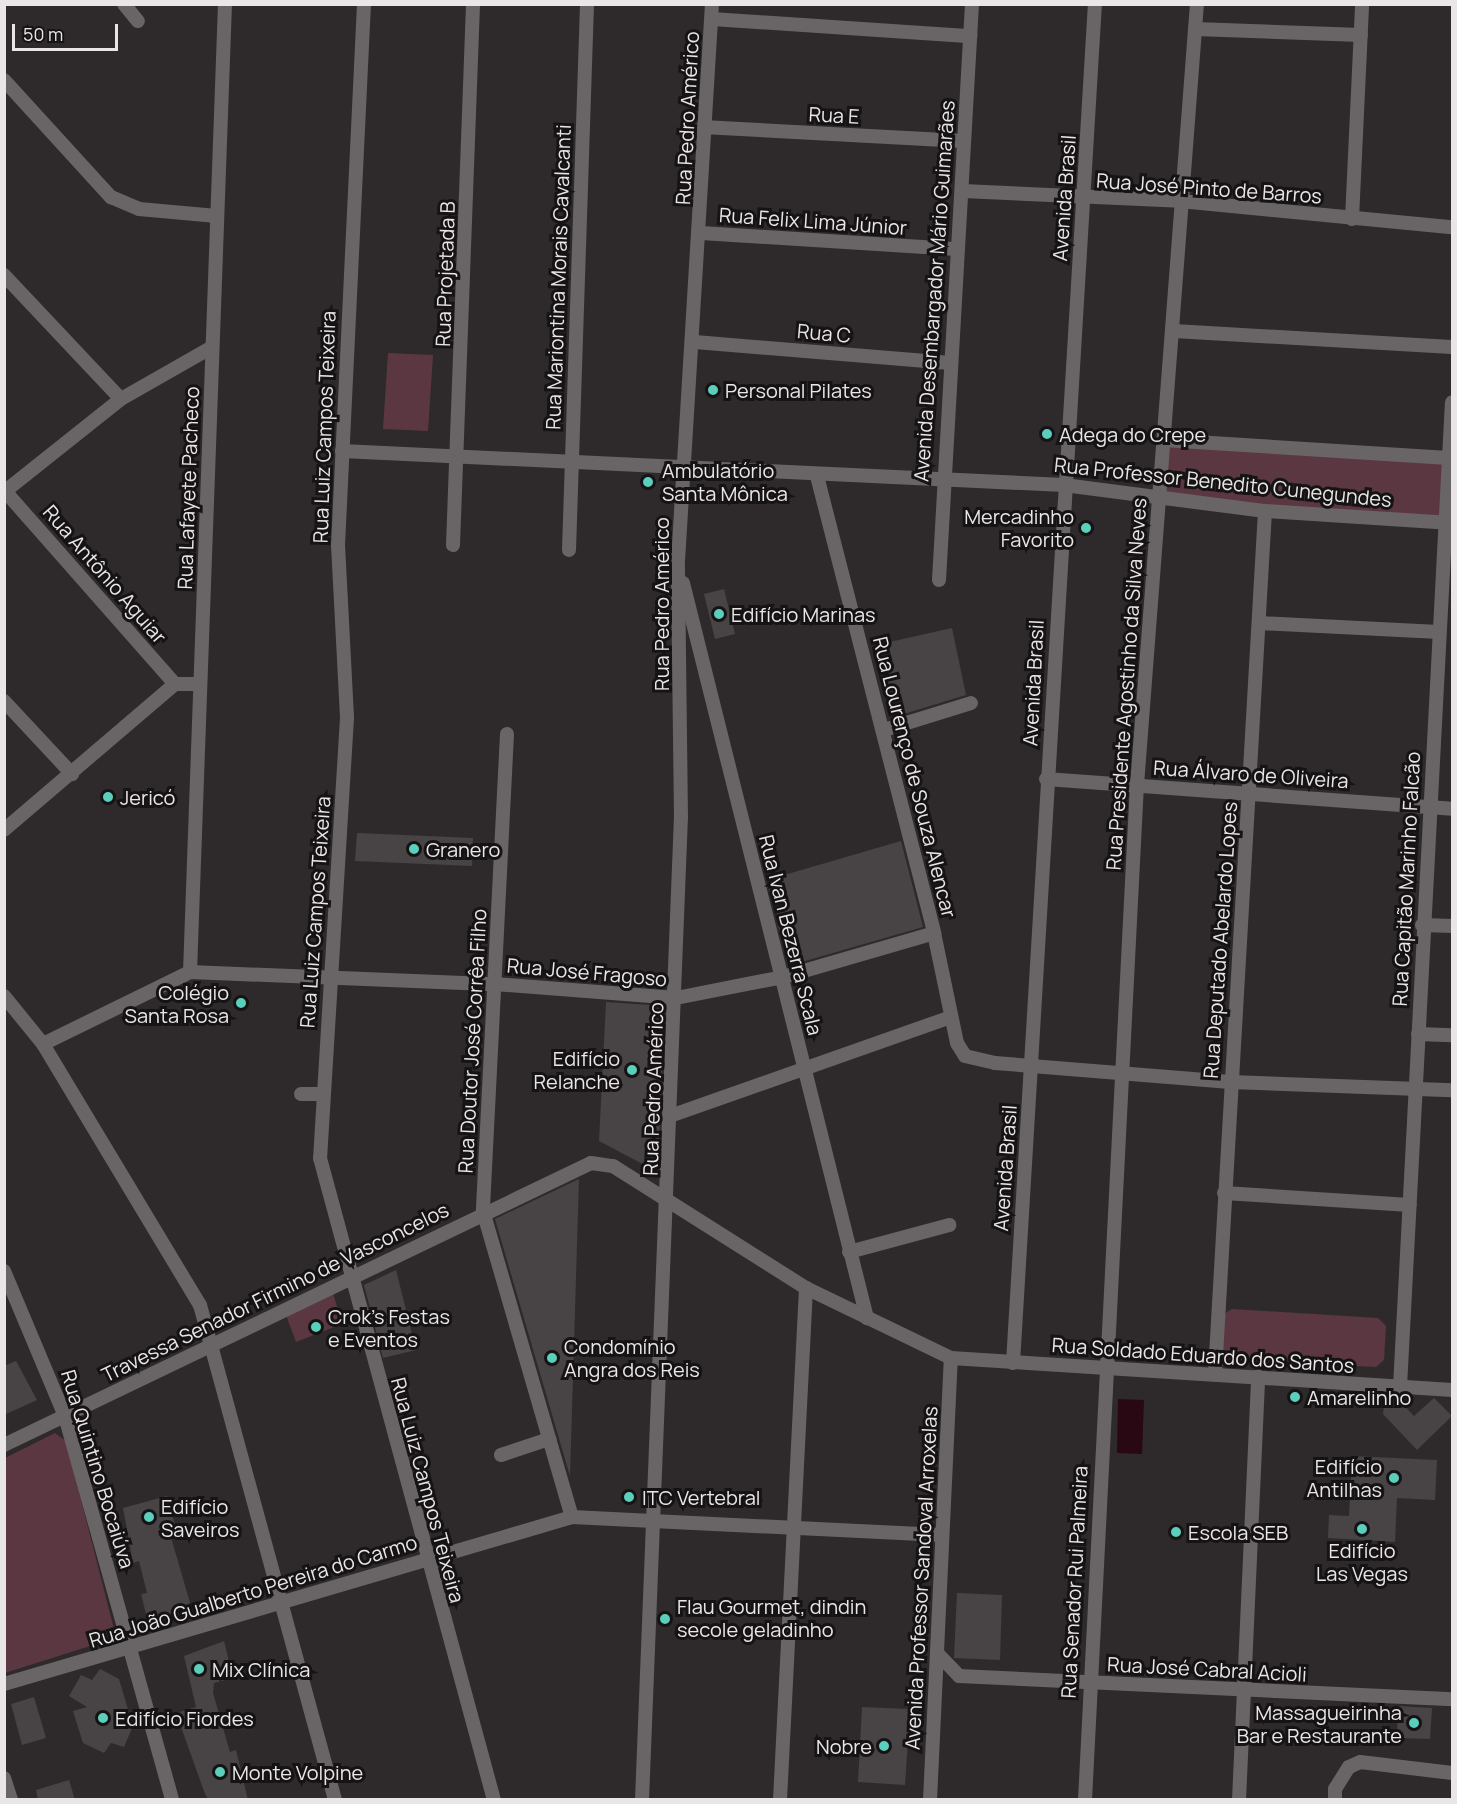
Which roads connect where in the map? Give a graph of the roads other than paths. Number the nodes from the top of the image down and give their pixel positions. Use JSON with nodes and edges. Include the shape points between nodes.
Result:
{"nodes":[{"id":1,"x":124,"y":4,"type":"edge"},
{"id":2,"x":225,"y":4,"type":"edge"},
{"id":3,"x":364,"y":4,"type":"edge"},
{"id":4,"x":473,"y":4,"type":"edge"},
{"id":5,"x":587,"y":4,"type":"edge"},
{"id":6,"x":972,"y":4,"type":"edge"},
{"id":7,"x":1095,"y":4,"type":"edge"},
{"id":8,"x":1197,"y":4,"type":"edge"},
{"id":9,"x":1362,"y":4,"type":"edge"},
{"id":10,"x":712,"y":12,"type":"edge"},
{"id":11,"x":138,"y":21,"type":"dead end"},
{"id":12,"x":1195,"y":29,"type":"junction"},
{"id":13,"x":1361,"y":35,"type":"junction"},
{"id":14,"x":970,"y":36,"type":"junction"},
{"id":15,"x":4,"y":80,"type":"edge"},
{"id":16,"x":703,"y":127,"type":"junction"},
{"id":17,"x":963,"y":141,"type":"junction"},
{"id":18,"x":963,"y":191,"type":"junction"},
{"id":19,"x":1084,"y":199,"type":"junction"},
{"id":20,"x":1180,"y":201,"type":"junction"},
{"id":21,"x":217,"y":216,"type":"junction"},
{"id":22,"x":1352,"y":219,"type":"junction"},
{"id":23,"x":1452,"y":228,"type":"edge"},
{"id":24,"x":701,"y":233,"type":"junction"},
{"id":25,"x":958,"y":249,"type":"junction"},
{"id":26,"x":4,"y":275,"type":"edge"},
{"id":27,"x":1174,"y":331,"type":"junction"},
{"id":28,"x":695,"y":342,"type":"junction"},
{"id":29,"x":213,"y":347,"type":"junction"},
{"id":30,"x":1452,"y":347,"type":"edge"},
{"id":31,"x":950,"y":363,"type":"junction"},
{"id":32,"x":121,"y":399,"type":"junction"},
{"id":33,"x":1452,"y":402,"type":"edge"},
{"id":34,"x":1164,"y":440,"type":"junction"},
{"id":35,"x":342,"y":451,"type":"junction"},
{"id":36,"x":458,"y":454,"type":"junction"},
{"id":37,"x":1451,"y":458,"type":"edge"},
{"id":38,"x":572,"y":460,"type":"junction"},
{"id":39,"x":683,"y":466,"type":"junction"},
{"id":40,"x":817,"y":476,"type":"junction"},
{"id":41,"x":942,"y":483,"type":"junction"},
{"id":42,"x":1064,"y":485,"type":"junction"},
{"id":43,"x":5,"y":491,"type":"edge"},
{"id":44,"x":1158,"y":498,"type":"junction"},
{"id":45,"x":1265,"y":511,"type":"junction"},
{"id":46,"x":1450,"y":522,"type":"edge"},
{"id":47,"x":453,"y":545,"type":"dead end"},
{"id":48,"x":569,"y":550,"type":"dead end"},
{"id":49,"x":678,"y":561,"type":"junction"},
{"id":50,"x":939,"y":580,"type":"dead end"},
{"id":51,"x":1259,"y":623,"type":"junction"},
{"id":52,"x":1439,"y":632,"type":"junction"},
{"id":53,"x":175,"y":684,"type":"junction"},
{"id":54,"x":200,"y":684,"type":"junction"},
{"id":55,"x":4,"y":701,"type":"edge"},
{"id":56,"x":971,"y":703,"type":"dead end"},
{"id":57,"x":884,"y":730,"type":"junction"},
{"id":58,"x":507,"y":734,"type":"dead end"},
{"id":59,"x":72,"y":774,"type":"junction"},
{"id":60,"x":1046,"y":779,"type":"junction"},
{"id":61,"x":1137,"y":785,"type":"junction"},
{"id":62,"x":1248,"y":793,"type":"junction"},
{"id":63,"x":1429,"y":807,"type":"junction"},
{"id":64,"x":1452,"y":809,"type":"edge"},
{"id":65,"x":4,"y":830,"type":"edge"},
{"id":66,"x":1422,"y":925,"type":"junction"},
{"id":67,"x":1452,"y":926,"type":"edge"},
{"id":68,"x":934,"y":933,"type":"junction"},
{"id":69,"x":190,"y":972,"type":"junction"},
{"id":70,"x":783,"y":977,"type":"junction"},
{"id":71,"x":330,"y":979,"type":"junction"},
{"id":72,"x":494,"y":984,"type":"junction"},
{"id":73,"x":4,"y":996,"type":"edge"},
{"id":74,"x":676,"y":998,"type":"junction"},
{"id":75,"x":951,"y":1017,"type":"junction"},
{"id":76,"x":1418,"y":1034,"type":"junction"},
{"id":77,"x":1452,"y":1035,"type":"edge"},
{"id":78,"x":43,"y":1044,"type":"junction"},
{"id":79,"x":1031,"y":1067,"type":"junction"},
{"id":80,"x":805,"y":1072,"type":"junction"},
{"id":81,"x":1122,"y":1072,"type":"junction"},
{"id":82,"x":1230,"y":1082,"type":"junction"},
{"id":83,"x":1418,"y":1088,"type":"junction"},
{"id":84,"x":1452,"y":1090,"type":"edge"},
{"id":85,"x":301,"y":1094,"type":"dead end"},
{"id":86,"x":322,"y":1094,"type":"junction"},
{"id":87,"x":670,"y":1116,"type":"junction"},
{"id":88,"x":1224,"y":1193,"type":"junction"},
{"id":89,"x":669,"y":1204,"type":"junction"},
{"id":90,"x":1410,"y":1205,"type":"junction"},
{"id":91,"x":483,"y":1212,"type":"junction"},
{"id":92,"x":949,"y":1225,"type":"dead end"},
{"id":93,"x":849,"y":1252,"type":"junction"},
{"id":94,"x":4,"y":1271,"type":"edge"},
{"id":95,"x":352,"y":1275,"type":"junction"},
{"id":96,"x":806,"y":1288,"type":"junction"},
{"id":97,"x":867,"y":1318,"type":"junction"},
{"id":98,"x":213,"y":1346,"type":"junction"},
{"id":99,"x":1401,"y":1357,"type":"junction"},
{"id":100,"x":951,"y":1358,"type":"junction"},
{"id":101,"x":1012,"y":1363,"type":"junction"},
{"id":102,"x":1104,"y":1366,"type":"junction"},
{"id":103,"x":1215,"y":1372,"type":"junction"},
{"id":104,"x":1258,"y":1376,"type":"junction"},
{"id":105,"x":1400,"y":1387,"type":"junction"},
{"id":106,"x":1424,"y":1388,"type":"junction"},
{"id":107,"x":1452,"y":1390,"type":"edge"},
{"id":108,"x":1452,"y":1395,"type":"edge"},
{"id":109,"x":65,"y":1416,"type":"junction"},
{"id":110,"x":549,"y":1439,"type":"junction"},
{"id":111,"x":4,"y":1445,"type":"edge"},
{"id":112,"x":501,"y":1455,"type":"dead end"},
{"id":113,"x":572,"y":1517,"type":"junction"},
{"id":114,"x":654,"y":1519,"type":"junction"},
{"id":115,"x":795,"y":1528,"type":"junction"},
{"id":116,"x":942,"y":1535,"type":"junction"},
{"id":117,"x":426,"y":1559,"type":"junction"},
{"id":118,"x":280,"y":1604,"type":"junction"},
{"id":119,"x":131,"y":1649,"type":"junction"},
{"id":120,"x":937,"y":1653,"type":"junction"},
{"id":121,"x":959,"y":1676,"type":"junction"},
{"id":122,"x":1088,"y":1683,"type":"junction"},
{"id":123,"x":4,"y":1684,"type":"edge"},
{"id":124,"x":1243,"y":1691,"type":"junction"},
{"id":125,"x":1452,"y":1699,"type":"edge"},
{"id":126,"x":935,"y":1700,"type":"junction"},
{"id":127,"x":1452,"y":1773,"type":"edge"},
{"id":128,"x":4,"y":1778,"type":"edge"},
{"id":129,"x":11,"y":1800,"type":"edge"},
{"id":130,"x":172,"y":1800,"type":"edge"},
{"id":131,"x":334,"y":1800,"type":"edge"},
{"id":132,"x":494,"y":1800,"type":"edge"},
{"id":133,"x":642,"y":1800,"type":"edge"},
{"id":134,"x":780,"y":1800,"type":"edge"},
{"id":135,"x":930,"y":1800,"type":"edge"},
{"id":136,"x":1085,"y":1800,"type":"edge"},
{"id":137,"x":1239,"y":1800,"type":"edge"},
{"id":138,"x":1335,"y":1800,"type":"edge"}],
"edges":[{"from":1,"to":11,"type":"street"},
{"from":2,"to":21,"type":"street","name":"Rua Lafayete Pacheco"},
{"from":3,"to":35,"type":"street","name":"Rua Luiz Campos Teixeira"},
{"from":4,"to":36,"type":"street","name":"Rua Projetada B"},
{"from":5,"to":38,"type":"street","name":"Rua Mariontina Morais Cavalcanti"},
{"from":6,"to":14,"type":"street","name":"Avenida Desembargador Mário Guimarães"},
{"from":7,"to":19,"type":"street","name":"Avenida Brasil"},
{"from":8,"to":12,"type":"street","name":"Rua Presidente Agostinho da Silva Neves"},
{"from":9,"to":13,"type":"street"},
{"from":10,"to":14,"type":"street"},
{"from":10,"to":16,"type":"street","name":"Rua Pedro Américo"},
{"from":12,"to":13,"type":"street"},
{"from":12,"to":20,"type":"street","name":"Rua Presidente Agostinho da Silva Neves"},
{"from":13,"to":22,"type":"street"},
{"from":14,"to":17,"type":"street","name":"Avenida Desembargador Mário Guimarães"},
{"from":15,"to":21,"type":"street","via":[[111,197],[139,209]]},
{"from":16,"to":17,"type":"street","name":"Rua E"},
{"from":16,"to":24,"type":"street","name":"Rua Pedro Américo"},
{"from":17,"to":18,"type":"street","name":"Avenida Desembargador Mário Guimarães"},
{"from":18,"to":19,"type":"street","name":"Rua José Pinto de Barros"},
{"from":18,"to":25,"type":"street","name":"Avenida Desembargador Mário Guimarães"},
{"from":19,"to":20,"type":"street","name":"Rua José Pinto de Barros"},
{"from":19,"to":42,"type":"street","name":"Avenida Brasil"},
{"from":20,"to":22,"type":"street","name":"Rua José Pinto de Barros"},
{"from":20,"to":27,"type":"street","name":"Rua Presidente Agostinho da Silva Neves"},
{"from":21,"to":29,"type":"street","name":"Rua Lafayete Pacheco"},
{"from":22,"to":23,"type":"street","name":"Rua José Pinto de Barros"},
{"from":24,"to":25,"type":"street","name":"Rua Felix Lima Júnior"},
{"from":24,"to":28,"type":"street","name":"Rua Pedro Américo"},
{"from":25,"to":31,"type":"street","name":"Avenida Desembargador Mário Guimarães"},
{"from":26,"to":32,"type":"street"},
{"from":27,"to":30,"type":"street"},
{"from":27,"to":34,"type":"street","name":"Rua Presidente Agostinho da Silva Neves"},
{"from":28,"to":31,"type":"street","name":"Rua C"},
{"from":28,"to":39,"type":"street","name":"Rua Pedro Américo"},
{"from":29,"to":32,"type":"street"},
{"from":29,"to":54,"type":"street","name":"Rua Lafayete Pacheco"},
{"from":31,"to":41,"type":"street","name":"Avenida Desembargador Mário Guimarães"},
{"from":32,"to":43,"type":"street"},
{"from":33,"to":37,"type":"street","name":"Rua Capitão Marinho Falcão"},
{"from":34,"to":37,"type":"street"},
{"from":34,"to":44,"type":"street","name":"Rua Presidente Agostinho da Silva Neves"},
{"from":35,"to":36,"type":"street","name":"Rua Professor Benedito Cunegundes"},
{"from":35,"to":71,"type":"street","name":"Rua Luiz Campos Teixeira","via":[[338,545],[347,718]]},
{"from":36,"to":38,"type":"street","name":"Rua Professor Benedito Cunegundes"},
{"from":36,"to":47,"type":"street","name":"Rua Projetada B"},
{"from":37,"to":46,"type":"street","name":"Rua Capitão Marinho Falcão"},
{"from":38,"to":39,"type":"street","name":"Rua Professor Benedito Cunegundes"},
{"from":38,"to":48,"type":"street","name":"Rua Mariontina Morais Cavalcanti"},
{"from":39,"to":40,"type":"street","name":"Rua Professor Benedito Cunegundes"},
{"from":39,"to":49,"type":"street","name":"Rua Pedro Américo"},
{"from":40,"to":41,"type":"street","name":"Rua Professor Benedito Cunegundes"},
{"from":40,"to":57,"type":"street","name":"Rua Lourenço de Souza Alencar"},
{"from":41,"to":42,"type":"street","name":"Rua Professor Benedito Cunegundes"},
{"from":41,"to":50,"type":"street","name":"Avenida Desembargador Mário Guimarães"},
{"from":42,"to":44,"type":"street","name":"Rua Professor Benedito Cunegundes","via":[[1136,490]]},
{"from":42,"to":60,"type":"street","name":"Avenida Brasil"},
{"from":43,"to":53,"type":"street","name":"Rua Antônio Aguiar"},
{"from":44,"to":45,"type":"street","name":"Rua Professor Benedito Cunegundes"},
{"from":44,"to":61,"type":"street","name":"Rua Presidente Agostinho da Silva Neves"},
{"from":45,"to":46,"type":"street","name":"Rua Professor Benedito Cunegundes"},
{"from":45,"to":51,"type":"street","name":"Rua Deputado Abelardo Lopes"},
{"from":46,"to":52,"type":"street","name":"Rua Capitão Marinho Falcão"},
{"from":49,"to":70,"type":"street","name":"Rua Ivan Bezerra Scala"},
{"from":49,"to":74,"type":"street","name":"Rua Pedro Américo","via":[[681,818]]},
{"from":51,"to":52,"type":"street"},
{"from":51,"to":62,"type":"street","name":"Rua Deputado Abelardo Lopes"},
{"from":52,"to":63,"type":"street","name":"Rua Capitão Marinho Falcão"},
{"from":53,"to":54,"type":"street"},
{"from":53,"to":59,"type":"street"},
{"from":54,"to":69,"type":"street","name":"Rua Lafayete Pacheco"},
{"from":55,"to":59,"type":"street"},
{"from":56,"to":57,"type":"street"},
{"from":57,"to":68,"type":"street","name":"Rua Lourenço de Souza Alencar"},
{"from":58,"to":72,"type":"street","name":"Rua Doutor José Corrêa Filho"},
{"from":59,"to":65,"type":"street"},
{"from":60,"to":61,"type":"street","name":"Rua Álvaro de Oliveira"},
{"from":60,"to":79,"type":"street","name":"Avenida Brasil"},
{"from":61,"to":62,"type":"street","name":"Rua Álvaro de Oliveira"},
{"from":61,"to":81,"type":"street","name":"Rua Presidente Agostinho da Silva Neves"},
{"from":62,"to":63,"type":"street","name":"Rua Álvaro de Oliveira"},
{"from":62,"to":82,"type":"street","name":"Rua Deputado Abelardo Lopes"},
{"from":63,"to":64,"type":"street","name":"Rua Álvaro de Oliveira"},
{"from":63,"to":66,"type":"street","name":"Rua Capitão Marinho Falcão"},
{"from":66,"to":67,"type":"street"},
{"from":66,"to":76,"type":"street","name":"Rua Capitão Marinho Falcão"},
{"from":68,"to":70,"type":"street","name":"Rua José Fragoso"},
{"from":68,"to":75,"type":"street","name":"Rua Lourenço de Souza Alencar"},
{"from":69,"to":71,"type":"street","name":"Rua José Fragoso"},
{"from":69,"to":78,"type":"street","name":"Rua José Fragoso"},
{"from":70,"to":74,"type":"street","name":"Rua José Fragoso"},
{"from":70,"to":80,"type":"street","name":"Rua Ivan Bezerra Scala"},
{"from":71,"to":72,"type":"street","name":"Rua José Fragoso"},
{"from":71,"to":86,"type":"street","name":"Rua Luiz Campos Teixeira"},
{"from":72,"to":74,"type":"street","name":"Rua José Fragoso"},
{"from":72,"to":91,"type":"street","name":"Rua Doutor José Corrêa Filho"},
{"from":73,"to":78,"type":"street"},
{"from":74,"to":87,"type":"street","name":"Rua Pedro Américo"},
{"from":75,"to":79,"type":"street","name":"Rua Lourenço de Souza Alencar","via":[[965,1056]]},
{"from":75,"to":80,"type":"street"},
{"from":76,"to":77,"type":"street"},
{"from":76,"to":83,"type":"street","name":"Rua Capitão Marinho Falcão"},
{"from":78,"to":98,"type":"street","via":[[190,1283]]},
{"from":79,"to":81,"type":"street"},
{"from":79,"to":101,"type":"street","name":"Avenida Brasil"},
{"from":80,"to":87,"type":"street"},
{"from":80,"to":93,"type":"street","name":"Rua Ivan Bezerra Scala"},
{"from":81,"to":82,"type":"street"},
{"from":81,"to":102,"type":"street","name":"Rua Presidente Agostinho da Silva Neves"},
{"from":82,"to":83,"type":"street"},
{"from":82,"to":88,"type":"street","name":"Rua Deputado Abelardo Lopes"},
{"from":83,"to":84,"type":"street"},
{"from":83,"to":90,"type":"street","name":"Rua Capitão Marinho Falcão"},
{"from":85,"to":86,"type":"street"},
{"from":86,"to":95,"type":"street","name":"Rua Luiz Campos Teixeira","via":[[321,1170]]},
{"from":87,"to":89,"type":"street","name":"Rua Pedro Américo"},
{"from":88,"to":90,"type":"street"},
{"from":88,"to":103,"type":"street","name":"Rua Deputado Abelardo Lopes"},
{"from":89,"to":91,"type":"street","name":"Travessa Senador Firmino de Vasconcelos","via":[[601,1162],[563,1173]]},
{"from":89,"to":96,"type":"street","name":"Travessa Senador Firmino de Vasconcelos"},
{"from":89,"to":114,"type":"street","name":"Rua Pedro Américo"},
{"from":90,"to":99,"type":"street","name":"Rua Capitão Marinho Falcão"},
{"from":91,"to":95,"type":"street","name":"Travessa Senador Firmino de Vasconcelos"},
{"from":91,"to":110,"type":"street","name":"Rua Doutor José Corrêa Filho"},
{"from":92,"to":93,"type":"street"},
{"from":93,"to":97,"type":"street","name":"Rua Ivan Bezerra Scala"},
{"from":94,"to":109,"type":"street","name":"Rua Quintino Bocaiúva"},
{"from":95,"to":98,"type":"street","name":"Travessa Senador Firmino de Vasconcelos"},
{"from":95,"to":117,"type":"street","name":"Rua Luiz Campos Teixeira"},
{"from":96,"to":97,"type":"street","name":"Travessa Senador Firmino de Vasconcelos"},
{"from":96,"to":115,"type":"street"},
{"from":97,"to":100,"type":"street","name":"Travessa Senador Firmino de Vasconcelos"},
{"from":98,"to":109,"type":"street","name":"Travessa Senador Firmino de Vasconcelos"},
{"from":98,"to":118,"type":"street"},
{"from":99,"to":105,"type":"street","name":"Rua Capitão Marinho Falcão"},
{"from":99,"to":106,"type":"street"},
{"from":100,"to":101,"type":"street","name":"Rua Soldado Eduardo dos Santos"},
{"from":100,"to":116,"type":"street","name":"Avenida Professor Sandoval Arroxelas"},
{"from":101,"to":102,"type":"street","name":"Rua Soldado Eduardo dos Santos"},
{"from":102,"to":103,"type":"street","name":"Rua Soldado Eduardo dos Santos"},
{"from":102,"to":122,"type":"street","name":"Rua Senador Rui Palmeira"},
{"from":103,"to":104,"type":"street","name":"Rua Soldado Eduardo dos Santos"},
{"from":104,"to":105,"type":"street","name":"Rua Soldado Eduardo dos Santos"},
{"from":104,"to":124,"type":"street"},
{"from":105,"to":106,"type":"street","name":"Rua Soldado Eduardo dos Santos"},
{"from":105,"to":108,"type":"street"},
{"from":106,"to":107,"type":"street","name":"Rua Soldado Eduardo dos Santos"},
{"from":109,"to":111,"type":"street","name":"Travessa Senador Firmino de Vasconcelos"},
{"from":109,"to":119,"type":"street","name":"Rua Quintino Bocaiúva"},
{"from":110,"to":112,"type":"street"},
{"from":110,"to":113,"type":"street","name":"Rua Doutor José Corrêa Filho"},
{"from":113,"to":114,"type":"street","name":"Rua João Gualberto Pereira do Carmo"},
{"from":113,"to":117,"type":"street","name":"Rua João Gualberto Pereira do Carmo"},
{"from":114,"to":115,"type":"street","name":"Rua João Gualberto Pereira do Carmo"},
{"from":114,"to":133,"type":"street","name":"Rua Pedro Américo"},
{"from":115,"to":116,"type":"street","name":"Rua João Gualberto Pereira do Carmo"},
{"from":115,"to":134,"type":"street"},
{"from":116,"to":120,"type":"street","name":"Avenida Professor Sandoval Arroxelas"},
{"from":117,"to":118,"type":"street","name":"Rua João Gualberto Pereira do Carmo"},
{"from":117,"to":132,"type":"street","name":"Rua Luiz Campos Teixeira"},
{"from":118,"to":119,"type":"street","name":"Rua João Gualberto Pereira do Carmo"},
{"from":118,"to":131,"type":"street"},
{"from":119,"to":123,"type":"street","name":"Rua João Gualberto Pereira do Carmo"},
{"from":119,"to":130,"type":"street","name":"Rua Quintino Bocaiúva"},
{"from":120,"to":121,"type":"street"},
{"from":120,"to":126,"type":"street","name":"Avenida Professor Sandoval Arroxelas"},
{"from":121,"to":122,"type":"street","name":"Rua José Cabral Acioli"},
{"from":121,"to":126,"type":"street","via":[[943,1685]]},
{"from":122,"to":124,"type":"street","name":"Rua José Cabral Acioli"},
{"from":122,"to":136,"type":"street","name":"Rua Senador Rui Palmeira"},
{"from":124,"to":125,"type":"street","name":"Rua José Cabral Acioli"},
{"from":124,"to":137,"type":"street"},
{"from":126,"to":135,"type":"street","name":"Avenida Professor Sandoval Arroxelas"},
{"from":127,"to":138,"type":"street","via":[[1360,1762],[1349,1767],[1335,1789]]},
{"from":128,"to":129,"type":"street"}]}
